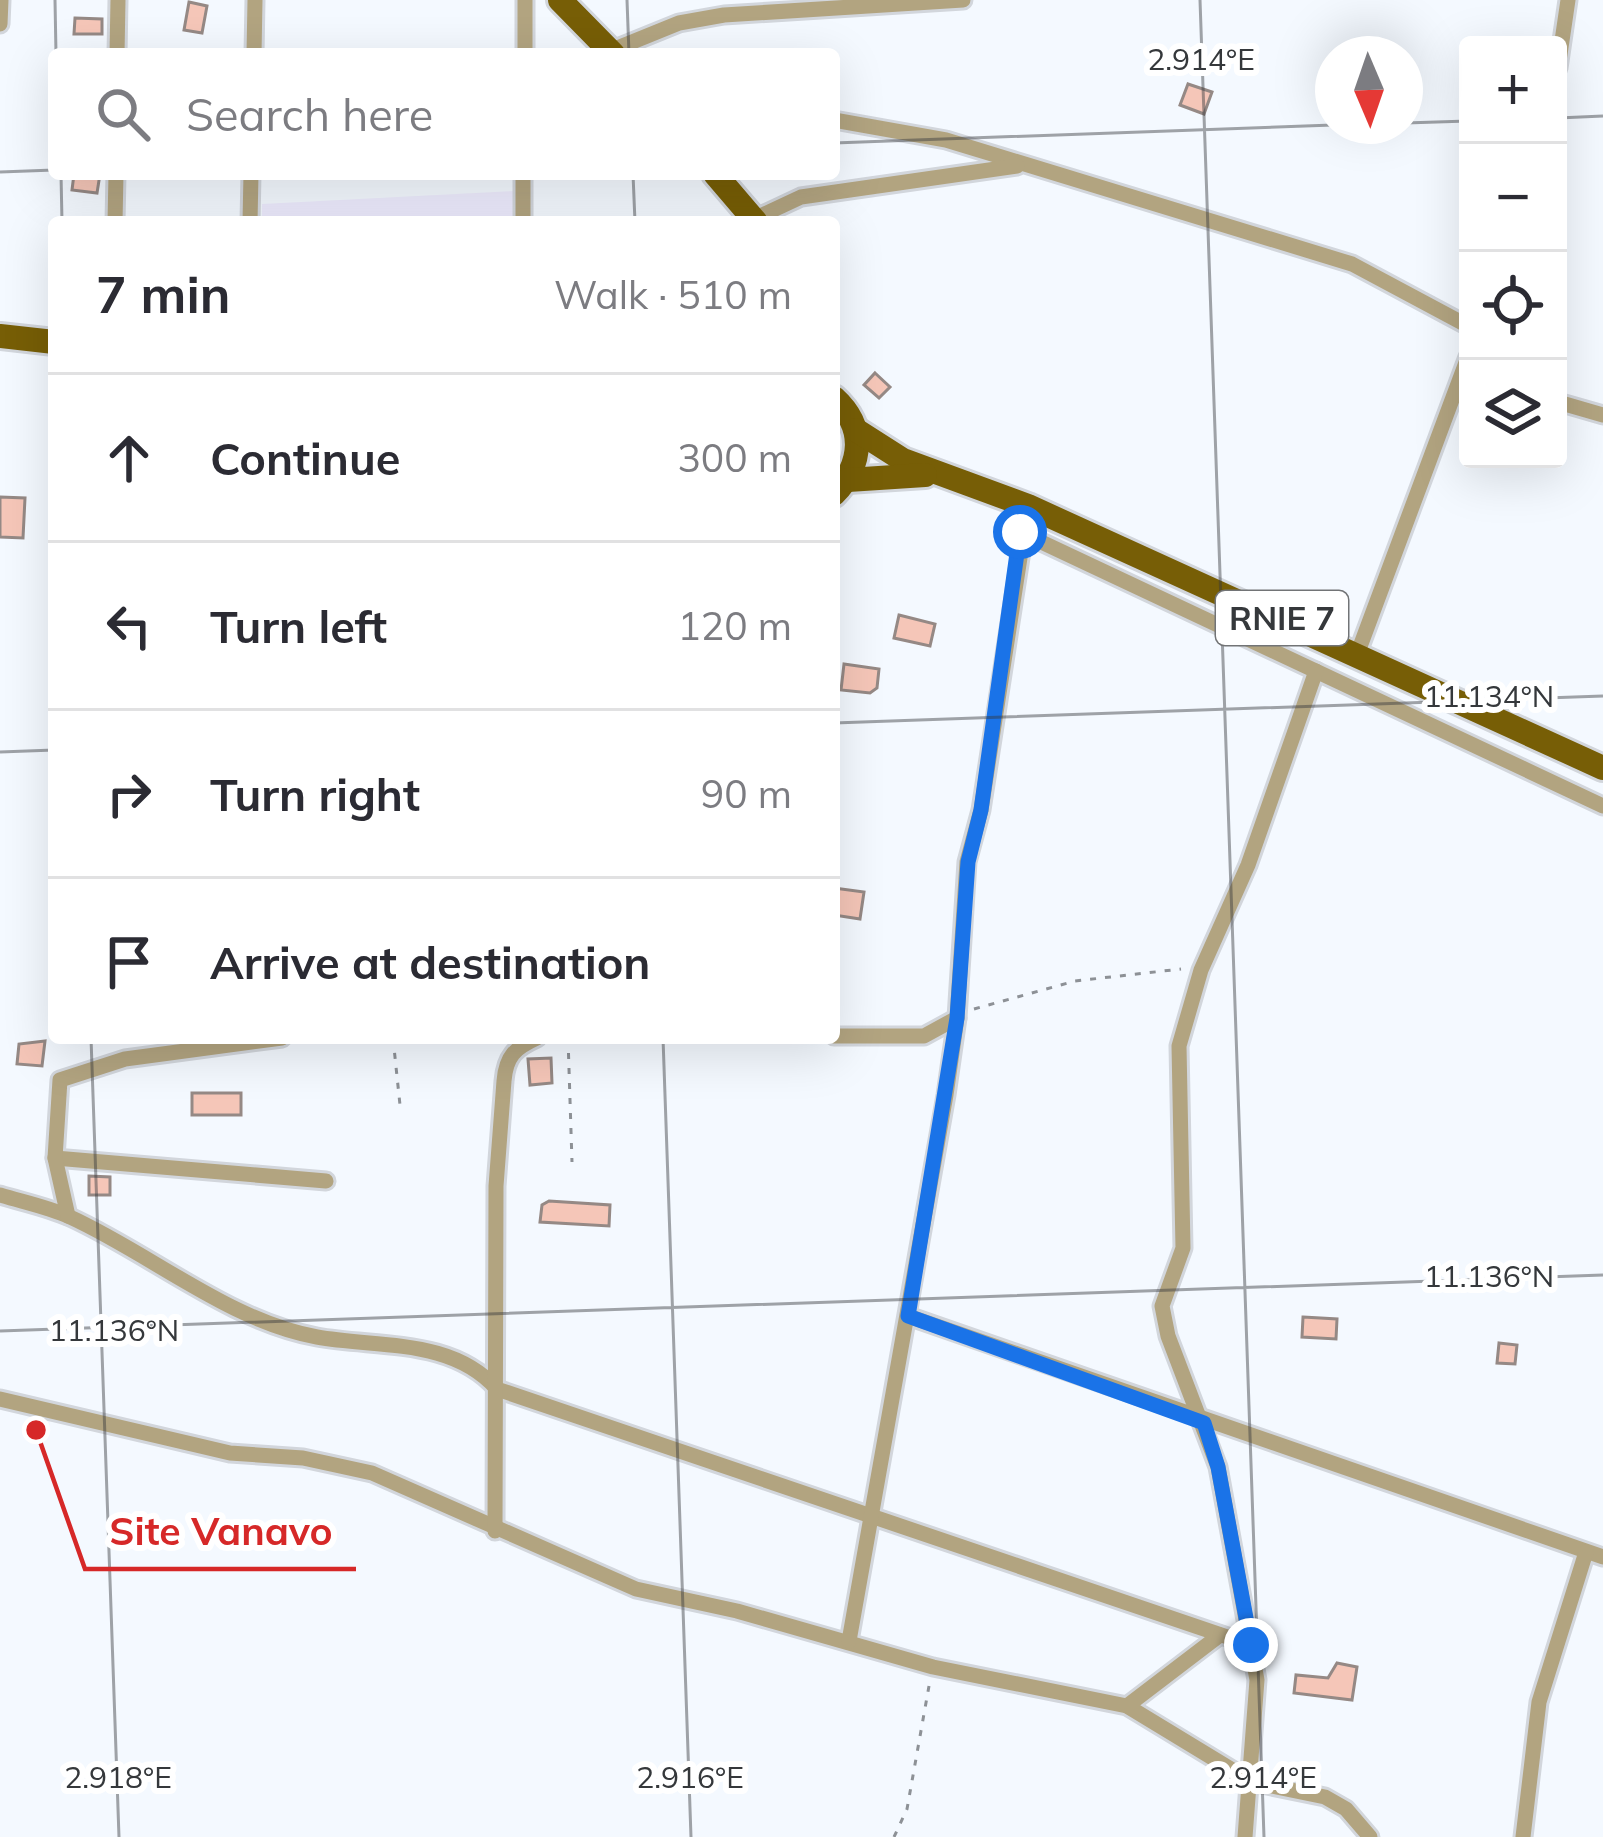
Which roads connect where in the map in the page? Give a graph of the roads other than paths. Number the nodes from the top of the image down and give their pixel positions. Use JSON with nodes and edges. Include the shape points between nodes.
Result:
{"nodes":[{"id":1,"x":1,"y":0,"type":"edge"},
{"id":2,"x":118,"y":0,"type":"edge"},
{"id":3,"x":255,"y":0,"type":"edge"},
{"id":4,"x":526,"y":0,"type":"edge"},
{"id":5,"x":560,"y":0,"type":"edge"},
{"id":6,"x":963,"y":0,"type":"edge"},
{"id":7,"x":1568,"y":0,"type":"edge"},
{"id":8,"x":0,"y":24,"type":"edge"},
{"id":9,"x":1563,"y":36,"type":"edge"},
{"id":10,"x":117,"y":48,"type":"edge"},
{"id":11,"x":254,"y":48,"type":"edge"},
{"id":12,"x":525,"y":48,"type":"edge"},
{"id":13,"x":607,"y":48,"type":"edge"},
{"id":14,"x":621,"y":48,"type":"edge"},
{"id":15,"x":840,"y":121,"type":"edge"},
{"id":16,"x":1020,"y":165,"type":"junction"},
{"id":17,"x":116,"y":180,"type":"edge"},
{"id":18,"x":251,"y":180,"type":"edge"},
{"id":19,"x":523,"y":180,"type":"edge"},
{"id":20,"x":720,"y":180,"type":"edge"},
{"id":21,"x":115,"y":216,"type":"edge"},
{"id":22,"x":250,"y":216,"type":"edge"},
{"id":23,"x":523,"y":216,"type":"edge"},
{"id":24,"x":752,"y":216,"type":"edge"},
{"id":25,"x":763,"y":216,"type":"edge"},
{"id":26,"x":1459,"y":321,"type":"edge"},
{"id":27,"x":0,"y":337,"type":"edge"},
{"id":28,"x":48,"y":341,"type":"edge"},
{"id":29,"x":0,"y":350,"type":"edge"},
{"id":30,"x":48,"y":354,"type":"edge"},
{"id":31,"x":1467,"y":360,"type":"edge"},
{"id":32,"x":1567,"y":405,"type":"edge"},
{"id":33,"x":842,"y":406,"type":"edge"},
{"id":34,"x":1603,"y":415,"type":"edge"},
{"id":35,"x":957,"y":478,"type":"junction"},
{"id":36,"x":841,"y":487,"type":"edge"},
{"id":37,"x":1028,"y":506,"type":"junction"},
{"id":38,"x":1020,"y":532,"type":"junction"},
{"id":39,"x":1358,"y":652,"type":"junction"},
{"id":40,"x":1316,"y":671,"type":"junction"},
{"id":41,"x":1603,"y":768,"type":"edge"},
{"id":42,"x":1603,"y":806,"type":"edge"},
{"id":43,"x":957,"y":1018,"type":"junction"},
{"id":44,"x":840,"y":1036,"type":"edge"},
{"id":45,"x":237,"y":1044,"type":"edge"},
{"id":46,"x":524,"y":1044,"type":"edge"},
{"id":47,"x":55,"y":1158,"type":"junction"},
{"id":48,"x":326,"y":1180,"type":"dead end"},
{"id":49,"x":0,"y":1196,"type":"edge"},
{"id":50,"x":68,"y":1216,"type":"junction"},
{"id":51,"x":908,"y":1316,"type":"junction"},
{"id":52,"x":497,"y":1389,"type":"junction"},
{"id":53,"x":0,"y":1400,"type":"edge"},
{"id":54,"x":1204,"y":1423,"type":"junction"},
{"id":55,"x":872,"y":1518,"type":"junction"},
{"id":56,"x":495,"y":1531,"type":"junction"},
{"id":57,"x":1586,"y":1552,"type":"junction"},
{"id":58,"x":1603,"y":1557,"type":"edge"},
{"id":59,"x":1220,"y":1635,"type":"junction"},
{"id":60,"x":849,"y":1641,"type":"junction"},
{"id":61,"x":1251,"y":1645,"type":"junction"},
{"id":62,"x":1127,"y":1706,"type":"junction"},
{"id":63,"x":1252,"y":1783,"type":"junction"},
{"id":64,"x":1245,"y":1837,"type":"edge"},
{"id":65,"x":1370,"y":1837,"type":"edge"},
{"id":66,"x":1523,"y":1837,"type":"edge"}],
"edges":[{"from":1,"to":8,"type":"street"},
{"from":2,"to":10,"type":"street"},
{"from":3,"to":11,"type":"street"},
{"from":4,"to":12,"type":"street"},
{"from":5,"to":13,"type":"main road"},
{"from":6,"to":14,"type":"street","via":[[724,15]]},
{"from":7,"to":9,"type":"street"},
{"from":15,"to":16,"type":"street","via":[[946,140]]},
{"from":16,"to":25,"type":"street","via":[[801,197]]},
{"from":16,"to":26,"type":"street","via":[[1352,265]]},
{"from":17,"to":21,"type":"street"},
{"from":18,"to":22,"type":"street"},
{"from":19,"to":23,"type":"street"},
{"from":20,"to":24,"type":"main road"},
{"from":27,"to":28,"type":"main road"},
{"from":29,"to":30,"type":"main road"},
{"from":31,"to":39,"type":"street"},
{"from":32,"to":34,"type":"street"},
{"from":33,"to":35,"type":"main road","number":"RNIE 7","via":[[903,460]]},
{"from":33,"to":36,"type":"main road","number":"RNIE 7","via":[[859,447]]},
{"from":35,"to":36,"type":"main road","number":"RNIE 7","via":[[909,474]]},
{"from":35,"to":37,"type":"main road","number":"RNIE 7"},
{"from":37,"to":38,"type":"street"},
{"from":37,"to":39,"type":"main road","number":"RNIE 7"},
{"from":38,"to":40,"type":"street"},
{"from":38,"to":43,"type":"street","via":[[968,862]]},
{"from":39,"to":41,"type":"main road","number":"RNIE 7"},
{"from":40,"to":42,"type":"street"},
{"from":40,"to":54,"type":"street","via":[[1178,1046],[1183,1248],[1162,1306]]},
{"from":43,"to":44,"type":"street","via":[[924,1036]]},
{"from":43,"to":51,"type":"street"},
{"from":45,"to":47,"type":"street","via":[[125,1059],[61,1080]]},
{"from":46,"to":52,"type":"street","via":[[506,1063],[496,1186]]},
{"from":47,"to":48,"type":"street"},
{"from":47,"to":50,"type":"street"},
{"from":49,"to":50,"type":"street"},
{"from":50,"to":52,"type":"street","via":[[275,1324],[448,1356]]},
{"from":51,"to":54,"type":"street"},
{"from":51,"to":55,"type":"street"},
{"from":52,"to":55,"type":"street"},
{"from":52,"to":56,"type":"street"},
{"from":53,"to":56,"type":"street","via":[[230,1453],[373,1473]]},
{"from":54,"to":57,"type":"street"},
{"from":54,"to":61,"type":"street"},
{"from":55,"to":59,"type":"street"},
{"from":55,"to":60,"type":"street"},
{"from":56,"to":60,"type":"street","via":[[636,1589]]},
{"from":57,"to":58,"type":"street"},
{"from":57,"to":66,"type":"street","via":[[1539,1702]]},
{"from":59,"to":61,"type":"street"},
{"from":59,"to":62,"type":"street"},
{"from":60,"to":62,"type":"street","via":[[933,1667]]},
{"from":61,"to":63,"type":"street"},
{"from":62,"to":63,"type":"street"},
{"from":63,"to":64,"type":"street"},
{"from":63,"to":65,"type":"street","via":[[1325,1797]]}]}
